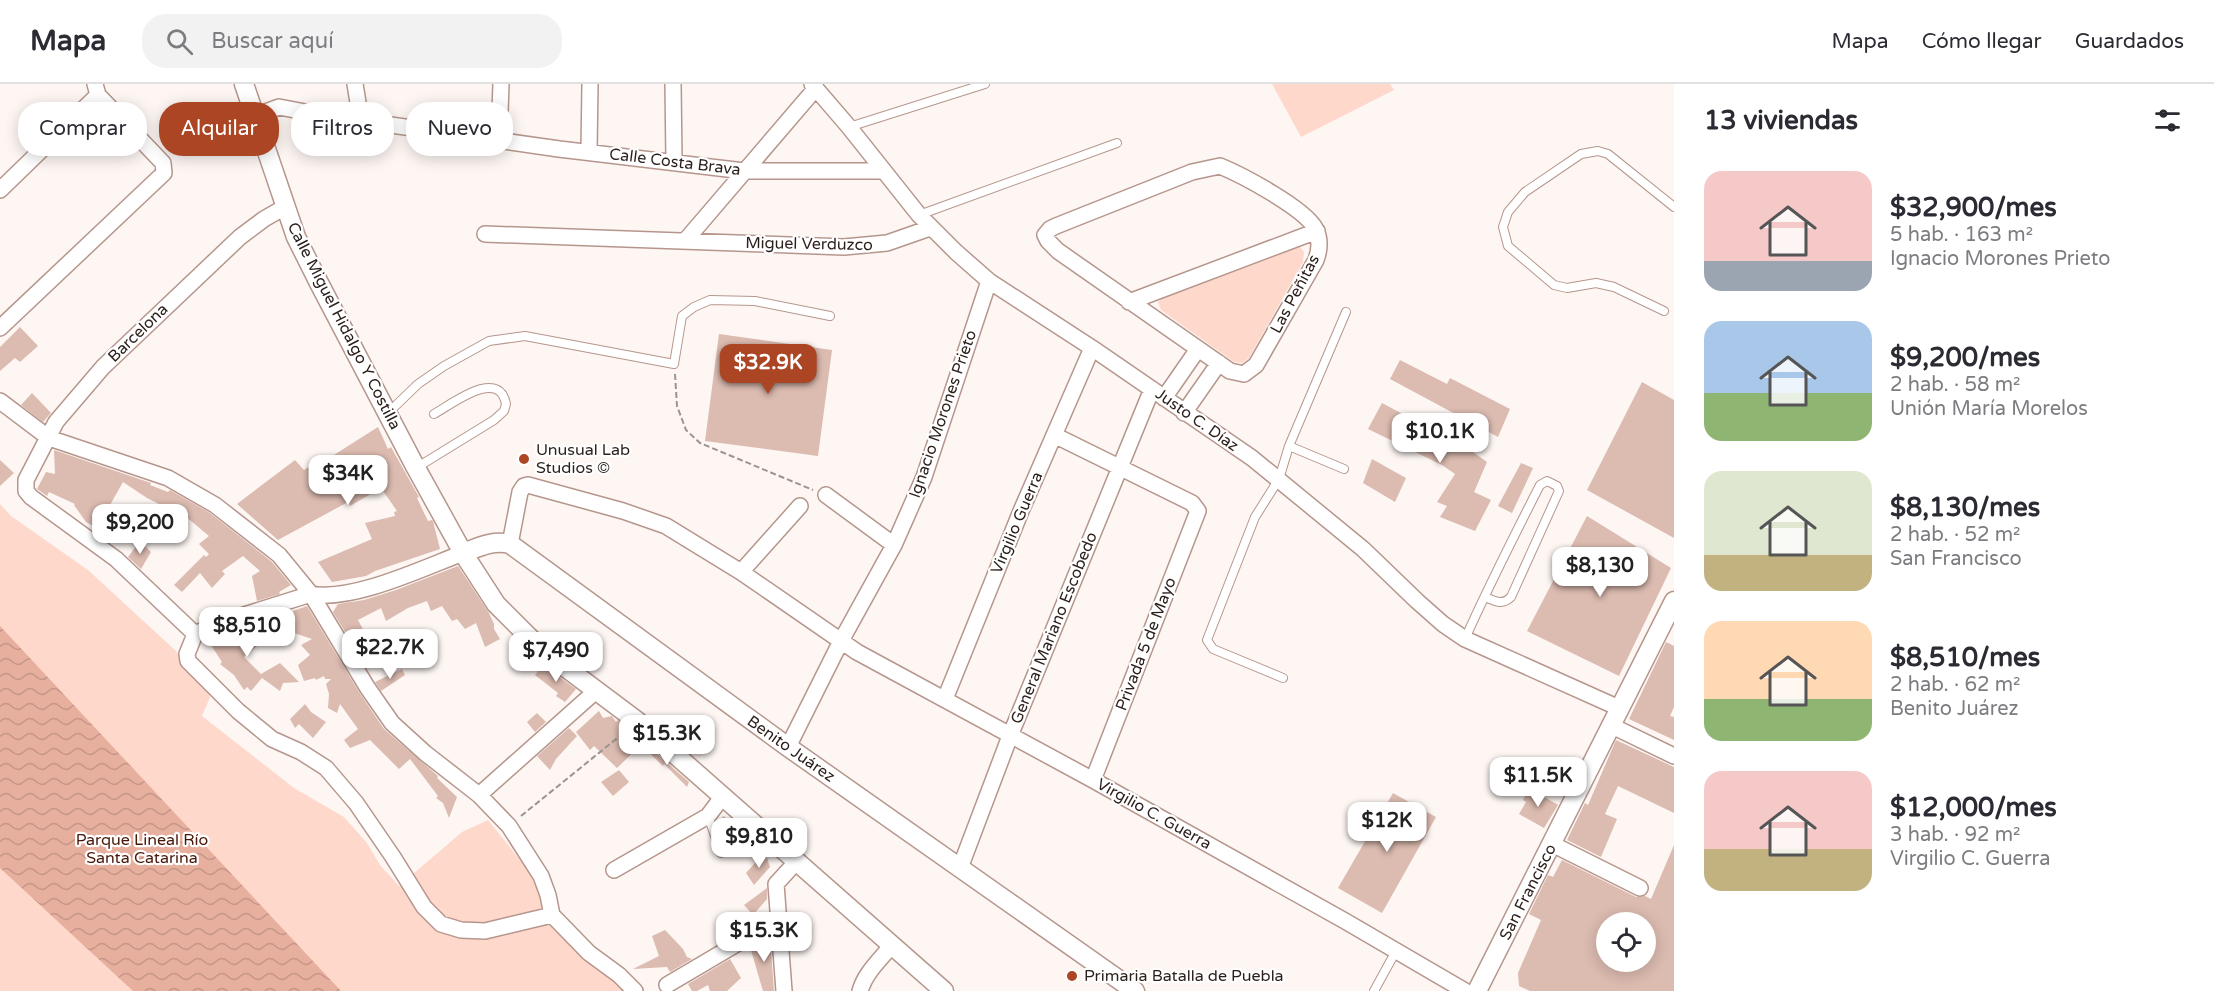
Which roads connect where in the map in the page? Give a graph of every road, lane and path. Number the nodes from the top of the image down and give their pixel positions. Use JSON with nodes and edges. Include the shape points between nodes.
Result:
{"nodes":[{"id":1,"x":244,"y":84,"type":"edge"},
{"id":2,"x":355,"y":84,"type":"edge"},
{"id":3,"x":501,"y":84,"type":"edge"},
{"id":4,"x":590,"y":84,"type":"edge"},
{"id":5,"x":673,"y":84,"type":"edge"},
{"id":6,"x":985,"y":84,"type":"edge"},
{"id":7,"x":814,"y":86,"type":"edge"},
{"id":8,"x":96,"y":89,"type":"edge"},
{"id":9,"x":250,"y":102,"type":"edge"},
{"id":10,"x":358,"y":102,"type":"edge"},
{"id":11,"x":500,"y":102,"type":"edge"},
{"id":12,"x":849,"y":127,"type":"junction"},
{"id":13,"x":513,"y":142,"type":"edge"},
{"id":14,"x":1117,"y":143,"type":"dead end"},
{"id":15,"x":589,"y":151,"type":"junction"},
{"id":16,"x":268,"y":156,"type":"edge"},
{"id":17,"x":674,"y":161,"type":"junction"},
{"id":18,"x":744,"y":171,"type":"junction"},
{"id":19,"x":883,"y":171,"type":"junction"},
{"id":20,"x":0,"y":190,"type":"edge"},
{"id":21,"x":285,"y":207,"type":"junction"},
{"id":22,"x":1674,"y":207,"type":"edge"},
{"id":23,"x":919,"y":215,"type":"junction"},
{"id":24,"x":930,"y":228,"type":"junction"},
{"id":25,"x":1317,"y":231,"type":"junction"},
{"id":26,"x":485,"y":234,"type":"dead end"},
{"id":27,"x":685,"y":241,"type":"junction"},
{"id":28,"x":989,"y":281,"type":"junction"},
{"id":29,"x":1130,"y":302,"type":"junction"},
{"id":30,"x":1664,"y":311,"type":"dead end"},
{"id":31,"x":1346,"y":312,"type":"dead end"},
{"id":32,"x":830,"y":316,"type":"dead end"},
{"id":33,"x":0,"y":328,"type":"edge"},
{"id":34,"x":1092,"y":348,"type":"junction"},
{"id":35,"x":1198,"y":349,"type":"junction"},
{"id":36,"x":1219,"y":363,"type":"junction"},
{"id":37,"x":674,"y":364,"type":"junction"},
{"id":38,"x":1158,"y":393,"type":"junction"},
{"id":39,"x":0,"y":401,"type":"edge"},
{"id":40,"x":388,"y":412,"type":"junction"},
{"id":41,"x":1184,"y":412,"type":"junction"},
{"id":42,"x":434,"y":414,"type":"dead end"},
{"id":43,"x":1054,"y":435,"type":"junction"},
{"id":44,"x":49,"y":438,"type":"junction"},
{"id":45,"x":1288,"y":446,"type":"junction"},
{"id":46,"x":1120,"y":467,"type":"junction"},
{"id":47,"x":416,"y":468,"type":"junction"},
{"id":48,"x":1344,"y":469,"type":"dead end"},
{"id":49,"x":1279,"y":479,"type":"junction"},
{"id":50,"x":826,"y":495,"type":"joint"},
{"id":51,"x":800,"y":506,"type":"dead end"},
{"id":52,"x":510,"y":544,"type":"junction"},
{"id":53,"x":894,"y":545,"type":"junction"},
{"id":54,"x":463,"y":553,"type":"junction"},
{"id":55,"x":741,"y":572,"type":"junction"},
{"id":56,"x":311,"y":594,"type":"junction"},
{"id":57,"x":1485,"y":597,"type":"junction"},
{"id":58,"x":1674,"y":601,"type":"edge"},
{"id":59,"x":195,"y":634,"type":"junction"},
{"id":60,"x":1465,"y":639,"type":"junction"},
{"id":61,"x":841,"y":641,"type":"junction"},
{"id":62,"x":1283,"y":678,"type":"dead end"},
{"id":63,"x":597,"y":690,"type":"junction"},
{"id":64,"x":945,"y":699,"type":"junction"},
{"id":65,"x":1619,"y":708,"type":"junction"},
{"id":66,"x":637,"y":722,"type":"junction"},
{"id":67,"x":1610,"y":725,"type":"junction"},
{"id":68,"x":1010,"y":736,"type":"junction"},
{"id":69,"x":788,"y":747,"type":"junction"},
{"id":70,"x":1674,"y":756,"type":"edge"},
{"id":71,"x":1092,"y":780,"type":"junction"},
{"id":72,"x":479,"y":795,"type":"junction"},
{"id":73,"x":723,"y":796,"type":"junction"},
{"id":74,"x":708,"y":816,"type":"junction"},
{"id":75,"x":509,"y":826,"type":"junction"},
{"id":76,"x":1552,"y":844,"type":"junction"},
{"id":77,"x":721,"y":853,"type":"dead end"},
{"id":78,"x":797,"y":861,"type":"junction"},
{"id":79,"x":960,"y":868,"type":"junction"},
{"id":80,"x":614,"y":870,"type":"dead end"},
{"id":81,"x":1640,"y":888,"type":"dead end"},
{"id":82,"x":552,"y":915,"type":"junction"},
{"id":83,"x":777,"y":920,"type":"junction"},
{"id":84,"x":892,"y":945,"type":"junction"},
{"id":85,"x":1396,"y":951,"type":"junction"},
{"id":86,"x":667,"y":985,"type":"dead end"},
{"id":87,"x":634,"y":991,"type":"edge"},
{"id":88,"x":784,"y":991,"type":"edge"},
{"id":89,"x":860,"y":991,"type":"edge"},
{"id":90,"x":944,"y":991,"type":"edge"},
{"id":91,"x":1135,"y":991,"type":"edge"},
{"id":92,"x":1374,"y":991,"type":"edge"},
{"id":93,"x":1465,"y":991,"type":"edge"},
{"id":94,"x":1478,"y":991,"type":"edge"}],
"edges":[{"from":1,"to":9,"type":"street","name":"Calle Miguel Hidalgo Y Costilla"},
{"from":2,"to":10,"type":"street"},
{"from":3,"to":11,"type":"street"},
{"from":4,"to":15,"type":"street"},
{"from":5,"to":17,"type":"street"},
{"from":6,"to":12,"type":"lane"},
{"from":7,"to":12,"type":"street","name":"Justo C. Díaz"},
{"from":7,"to":18,"type":"street"},
{"from":8,"to":20,"type":"street"},
{"from":8,"to":33,"type":"street","via":[[164,163],[161,178]]},
{"from":12,"to":19,"type":"street","name":"Justo C. Díaz"},
{"from":13,"to":15,"type":"street","name":"Calle Costa Brava"},
{"from":14,"to":23,"type":"lane"},
{"from":15,"to":17,"type":"street","name":"Calle Costa Brava"},
{"from":16,"to":21,"type":"street","name":"Calle Miguel Hidalgo Y Costilla"},
{"from":17,"to":18,"type":"street","name":"Calle Costa Brava"},
{"from":18,"to":19,"type":"street","name":"Calle Costa Brava"},
{"from":18,"to":27,"type":"street"},
{"from":19,"to":23,"type":"street","name":"Justo C. Díaz"},
{"from":21,"to":40,"type":"street","name":"Calle Miguel Hidalgo Y Costilla","via":[[319,283]]},
{"from":21,"to":44,"type":"street","name":"Barcelona","via":[[240,237],[103,367],[56,422]]},
{"from":22,"to":30,"type":"lane","via":[[1608,154],[1598,151],[1581,154],[1525,192],[1508,212],[1503,227],[1508,246],[1554,285],[1567,288],[1596,283],[1614,287]]},
{"from":23,"to":24,"type":"street","name":"Justo C. Díaz"},
{"from":24,"to":27,"type":"street","name":"Miguel Verduzco","via":[[866,246]]},
{"from":24,"to":28,"type":"street","name":"Justo C. Díaz"},
{"from":25,"to":29,"type":"street"},
{"from":25,"to":29,"type":"street","name":"Las Peñitas","via":[[1306,217],[1220,166],[1192,172],[1047,232],[1048,242],[1058,251]]},
{"from":25,"to":36,"type":"street","name":"Las Peñitas","via":[[1316,260],[1256,364],[1244,374]]},
{"from":26,"to":27,"type":"street","name":"Miguel Verduzco"},
{"from":28,"to":34,"type":"street","name":"Justo C. Díaz"},
{"from":28,"to":53,"type":"street","name":"Ignacio Morones Prieto","via":[[924,477]]},
{"from":29,"to":35,"type":"street","name":"Las Peñitas"},
{"from":31,"to":45,"type":"lane"},
{"from":32,"to":37,"type":"lane","via":[[755,301],[710,300],[682,316]]},
{"from":34,"to":38,"type":"street","name":"Justo C. Díaz"},
{"from":34,"to":43,"type":"street","name":"Virgilio Guerra"},
{"from":35,"to":36,"type":"street","name":"Las Peñitas"},
{"from":35,"to":38,"type":"street","name":"General Mariano Escobedo"},
{"from":36,"to":41,"type":"street"},
{"from":37,"to":40,"type":"lane","via":[[525,336],[489,341],[435,372]]},
{"from":37,"to":50,"type":"path","via":[[677,406],[686,430],[700,443]]},
{"from":38,"to":41,"type":"street","name":"Justo C. Díaz"},
{"from":38,"to":46,"type":"street","name":"General Mariano Escobedo"},
{"from":39,"to":44,"type":"street"},
{"from":40,"to":47,"type":"street","name":"Calle Miguel Hidalgo Y Costilla"},
{"from":41,"to":49,"type":"street","name":"Justo C. Díaz"},
{"from":42,"to":47,"type":"lane","via":[[484,387],[494,387],[505,398],[500,416]]},
{"from":43,"to":46,"type":"street"},
{"from":43,"to":64,"type":"street","name":"Virgilio Guerra"},
{"from":44,"to":56,"type":"street","via":[[168,478],[215,505],[279,555]]},
{"from":44,"to":59,"type":"street","name":"Barcelona","via":[[28,475],[25,488],[31,497],[116,559]]},
{"from":45,"to":48,"type":"lane"},
{"from":45,"to":49,"type":"lane"},
{"from":46,"to":68,"type":"street","name":"General Mariano Escobedo"},
{"from":46,"to":71,"type":"street","name":"Privada 5 de Mayo","via":[[1192,504],[1197,514]]},
{"from":47,"to":54,"type":"street","name":"Calle Miguel Hidalgo Y Costilla"},
{"from":49,"to":60,"type":"street","name":"Justo C. Díaz"},
{"from":49,"to":62,"type":"lane","via":[[1256,517],[1207,640],[1213,649]]},
{"from":50,"to":53,"type":"street"},
{"from":51,"to":55,"type":"street"},
{"from":52,"to":54,"type":"street","via":[[490,543]]},
{"from":52,"to":55,"type":"street","via":[[519,497],[524,486],[532,486],[666,526]]},
{"from":52,"to":69,"type":"street","name":"Benito Juárez"},
{"from":53,"to":61,"type":"street","name":"Ignacio Morones Prieto"},
{"from":54,"to":56,"type":"street","via":[[337,596]]},
{"from":54,"to":63,"type":"street","name":"Calle Miguel Hidalgo Y Costilla","via":[[496,604],[516,625],[541,649]]},
{"from":55,"to":61,"type":"street"},
{"from":56,"to":59,"type":"street"},
{"from":56,"to":72,"type":"street","via":[[392,723]]},
{"from":57,"to":57,"type":"lane","via":[[1500,603],[1511,597],[1559,491],[1557,486],[1547,481],[1540,485]]},
{"from":57,"to":60,"type":"lane"},
{"from":58,"to":65,"type":"street","name":"San Francisco"},
{"from":59,"to":82,"type":"street","via":[[188,661],[272,739],[326,768],[356,803],[424,907],[441,924],[485,931]]},
{"from":60,"to":65,"type":"street","name":"Justo C. Díaz"},
{"from":61,"to":64,"type":"street","name":"Virgilio C. Guerra"},
{"from":61,"to":69,"type":"street","name":"Ignacio Morones Prieto"},
{"from":63,"to":66,"type":"street","name":"Calle Miguel Hidalgo Y Costilla"},
{"from":63,"to":72,"type":"street"},
{"from":64,"to":68,"type":"street","name":"Virgilio C. Guerra"},
{"from":65,"to":67,"type":"street","name":"San Francisco"},
{"from":66,"to":73,"type":"street","name":"Calle Miguel Hidalgo Y Costilla"},
{"from":66,"to":75,"type":"path"},
{"from":67,"to":70,"type":"street"},
{"from":67,"to":76,"type":"street","name":"San Francisco"},
{"from":68,"to":71,"type":"street","name":"Virgilio C. Guerra"},
{"from":68,"to":79,"type":"street","name":"General Mariano Escobedo"},
{"from":69,"to":79,"type":"street","name":"Benito Juárez"},
{"from":71,"to":85,"type":"street","name":"Virgilio C. Guerra"},
{"from":72,"to":75,"type":"street"},
{"from":73,"to":74,"type":"street"},
{"from":73,"to":78,"type":"street","name":"Calle Miguel Hidalgo Y Costilla"},
{"from":74,"to":77,"type":"lane"},
{"from":74,"to":80,"type":"street"},
{"from":75,"to":82,"type":"street","via":[[541,876]]},
{"from":76,"to":81,"type":"street"},
{"from":76,"to":94,"type":"street","name":"San Francisco"},
{"from":78,"to":83,"type":"street","via":[[776,884]]},
{"from":78,"to":84,"type":"street","name":"Calle Miguel Hidalgo Y Costilla"},
{"from":79,"to":91,"type":"street","name":"Benito Juárez"},
{"from":82,"to":87,"type":"street","via":[[588,953],[620,975]]},
{"from":83,"to":86,"type":"street"},
{"from":83,"to":88,"type":"street"},
{"from":84,"to":89,"type":"street","via":[[869,972]]},
{"from":84,"to":90,"type":"street","name":"Calle Miguel Hidalgo Y Costilla"},
{"from":85,"to":92,"type":"lane"},
{"from":85,"to":93,"type":"street","name":"Virgilio C. Guerra"}]}
